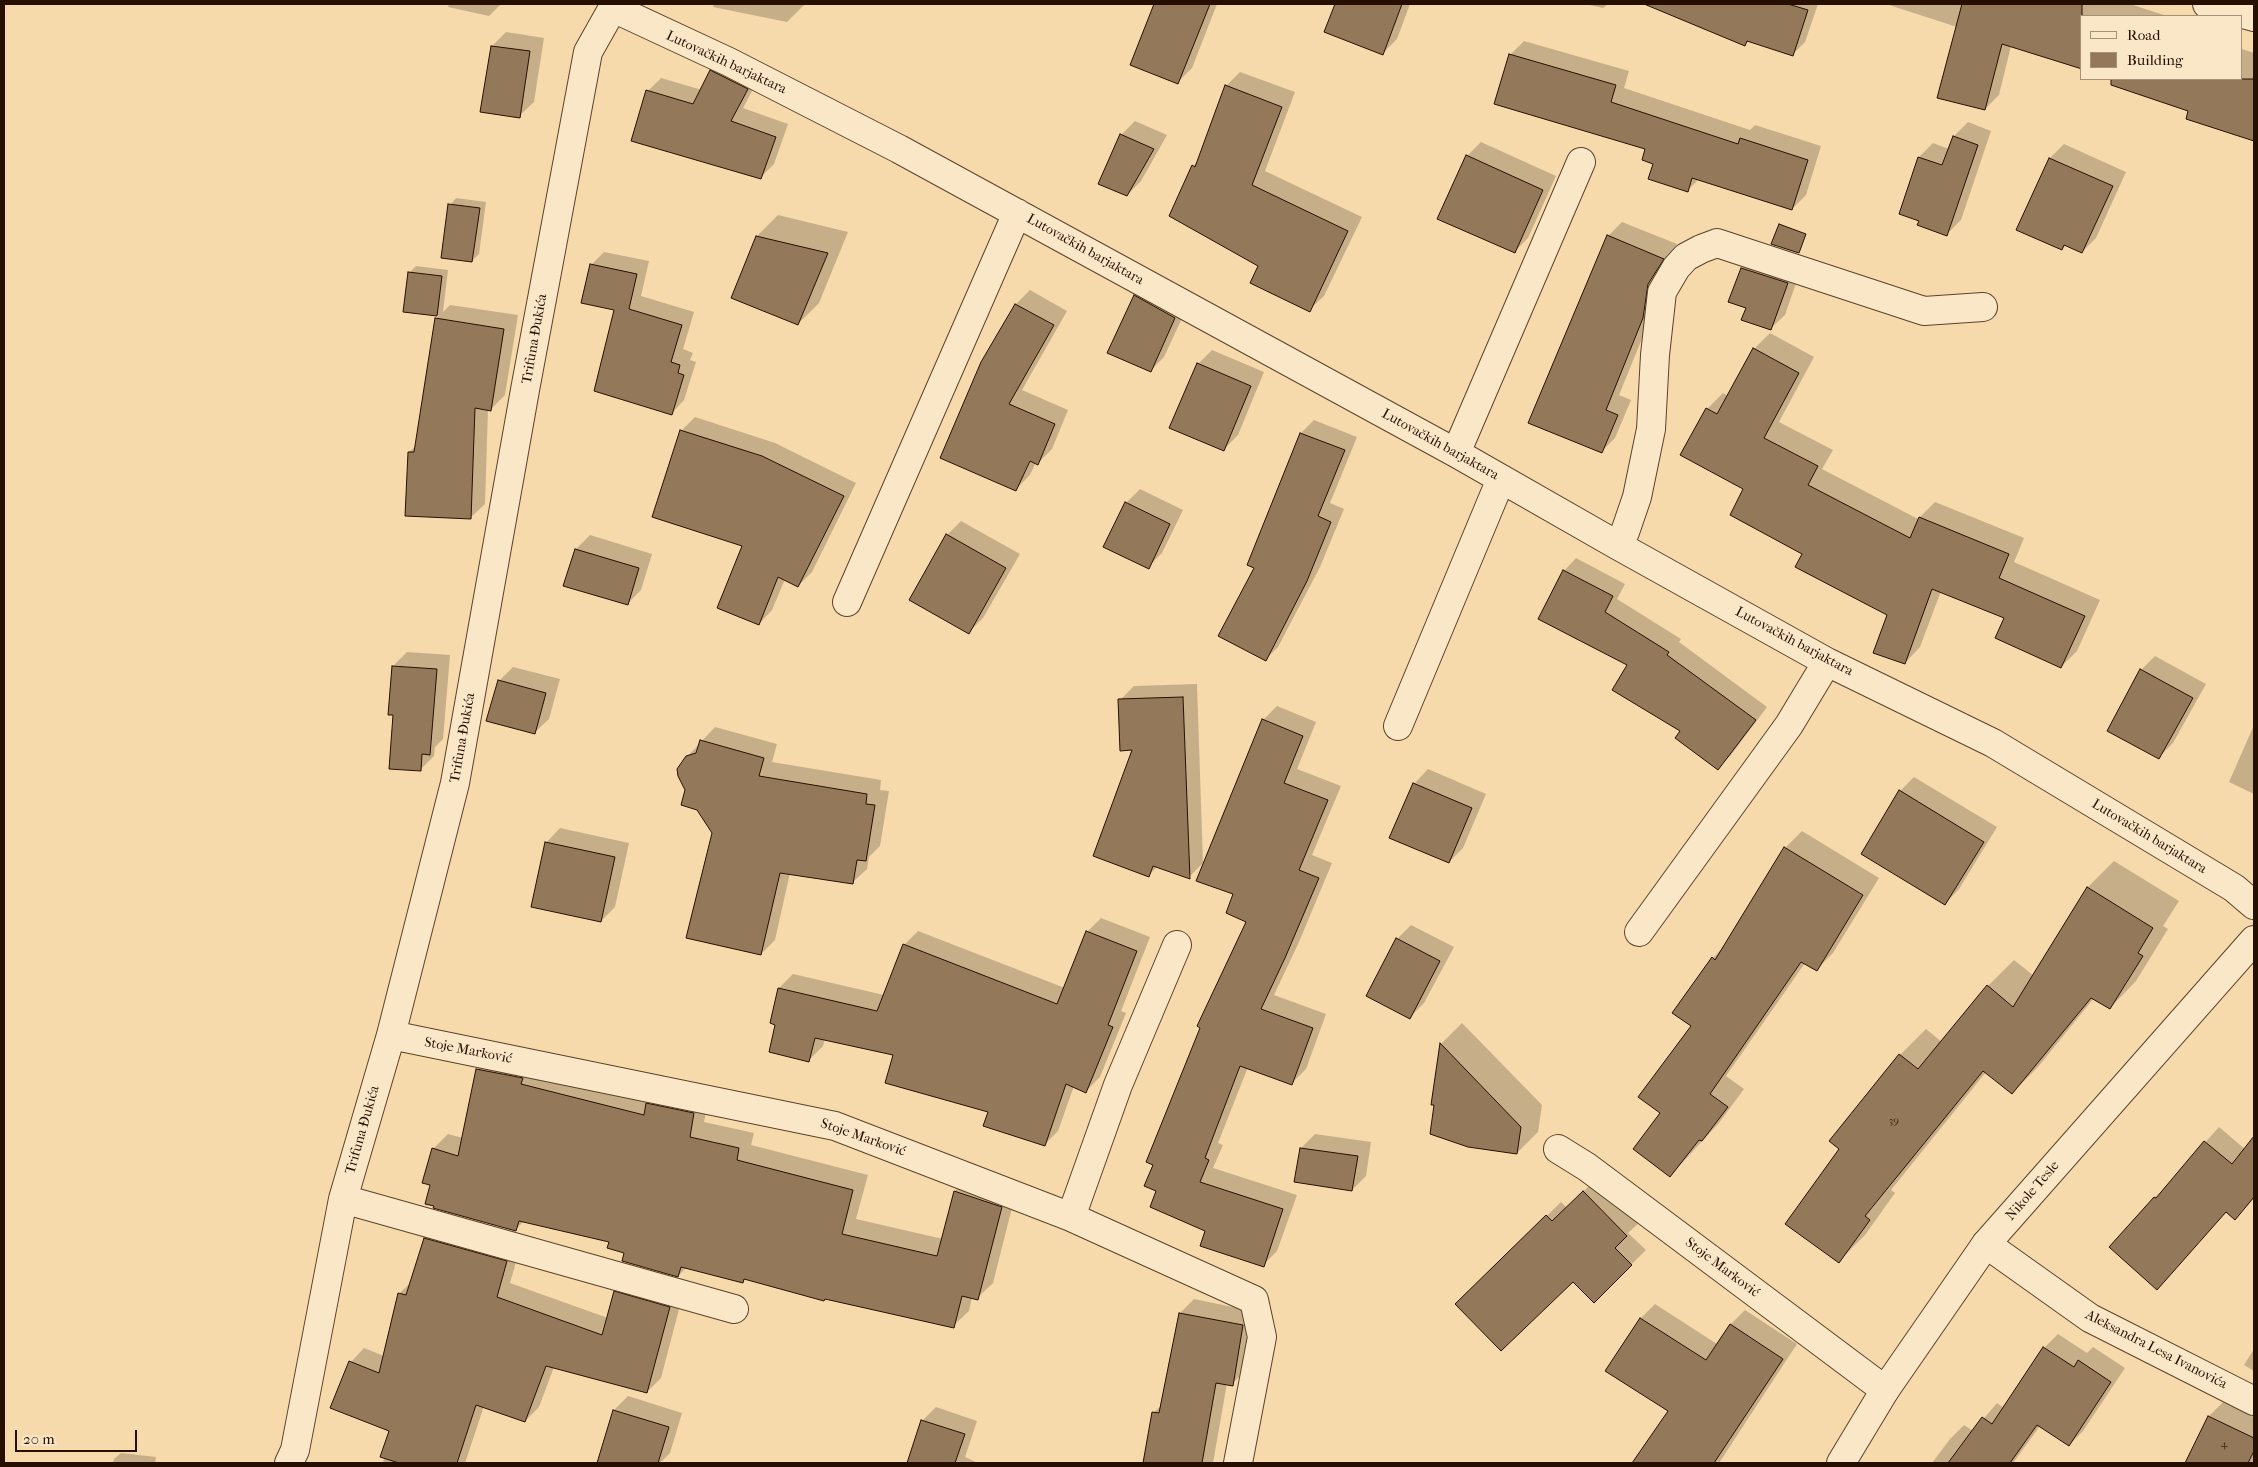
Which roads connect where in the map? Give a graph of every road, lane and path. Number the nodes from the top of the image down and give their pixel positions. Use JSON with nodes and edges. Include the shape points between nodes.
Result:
{"nodes":[{"id":1,"x":2207,"y":4,"type":"edge"},
{"id":2,"x":614,"y":6,"type":"edge"},
{"id":3,"x":2254,"y":18,"type":"edge"},
{"id":4,"x":1582,"y":162,"type":"dead end"},
{"id":5,"x":1017,"y":213,"type":"junction"},
{"id":6,"x":1984,"y":307,"type":"dead end"},
{"id":7,"x":1456,"y":453,"type":"junction"},
{"id":8,"x":1501,"y":479,"type":"junction"},
{"id":9,"x":1617,"y":545,"type":"junction"},
{"id":10,"x":847,"y":602,"type":"dead end"},
{"id":11,"x":1827,"y":662,"type":"junction"},
{"id":12,"x":1398,"y":726,"type":"dead end"},
{"id":13,"x":2254,"y":905,"type":"edge"},
{"id":14,"x":1639,"y":932,"type":"dead end"},
{"id":15,"x":2254,"y":940,"type":"edge"},
{"id":16,"x":1177,"y":945,"type":"dead end"},
{"id":17,"x":391,"y":1036,"type":"junction"},
{"id":18,"x":1558,"y":1150,"type":"dead end"},
{"id":19,"x":343,"y":1199,"type":"junction"},
{"id":20,"x":1071,"y":1217,"type":"junction"},
{"id":21,"x":1986,"y":1244,"type":"junction"},
{"id":22,"x":734,"y":1309,"type":"dead end"},
{"id":23,"x":1885,"y":1390,"type":"junction"},
{"id":24,"x":2254,"y":1401,"type":"edge"},
{"id":25,"x":289,"y":1463,"type":"edge"},
{"id":26,"x":1238,"y":1463,"type":"edge"},
{"id":27,"x":1841,"y":1463,"type":"edge"}],
"edges":[{"from":1,"to":3,"type":"street"},
{"from":2,"to":5,"type":"street","name":"Lutovačkih barjaktara","via":[[899,149]]},
{"from":2,"to":17,"type":"street","name":"Trifuna Đukića","via":[[588,52],[455,783]]},
{"from":4,"to":7,"type":"street"},
{"from":5,"to":7,"type":"street","name":"Lutovačkih barjaktara"},
{"from":5,"to":10,"type":"street"},
{"from":6,"to":9,"type":"street","via":[[1924,311],[1717,243],[1686,257],[1662,292],[1651,429],[1638,497]]},
{"from":7,"to":8,"type":"street","name":"Lutovačkih barjaktara"},
{"from":8,"to":9,"type":"street","name":"Lutovačkih barjaktara"},
{"from":8,"to":12,"type":"street"},
{"from":9,"to":11,"type":"street","name":"Lutovačkih barjaktara"},
{"from":11,"to":13,"type":"street","name":"Lutovačkih barjaktara","via":[[1994,743],[2234,888]]},
{"from":11,"to":14,"type":"street","via":[[1789,725]]},
{"from":15,"to":21,"type":"street","name":"Nikole Tesle"},
{"from":16,"to":20,"type":"street","via":[[1118,1085]]},
{"from":17,"to":19,"type":"street","name":"Trifuna Đukića"},
{"from":17,"to":20,"type":"street","name":"Stoje Marković","via":[[835,1126]]},
{"from":18,"to":23,"type":"street","name":"Stoje Marković","via":[[1587,1167]]},
{"from":19,"to":22,"type":"street"},
{"from":19,"to":25,"type":"street","name":"Trifuna Đukića","via":[[295,1450]]},
{"from":20,"to":26,"type":"street","name":"Stoje Marković","via":[[1254,1300],[1262,1337]]},
{"from":21,"to":23,"type":"street","name":"Nikole Tesle"},
{"from":21,"to":24,"type":"street","name":"Aleksandra Lesa Ivanovića","via":[[2090,1318]]},
{"from":23,"to":27,"type":"street","name":"Nikole Tesle"}]}
